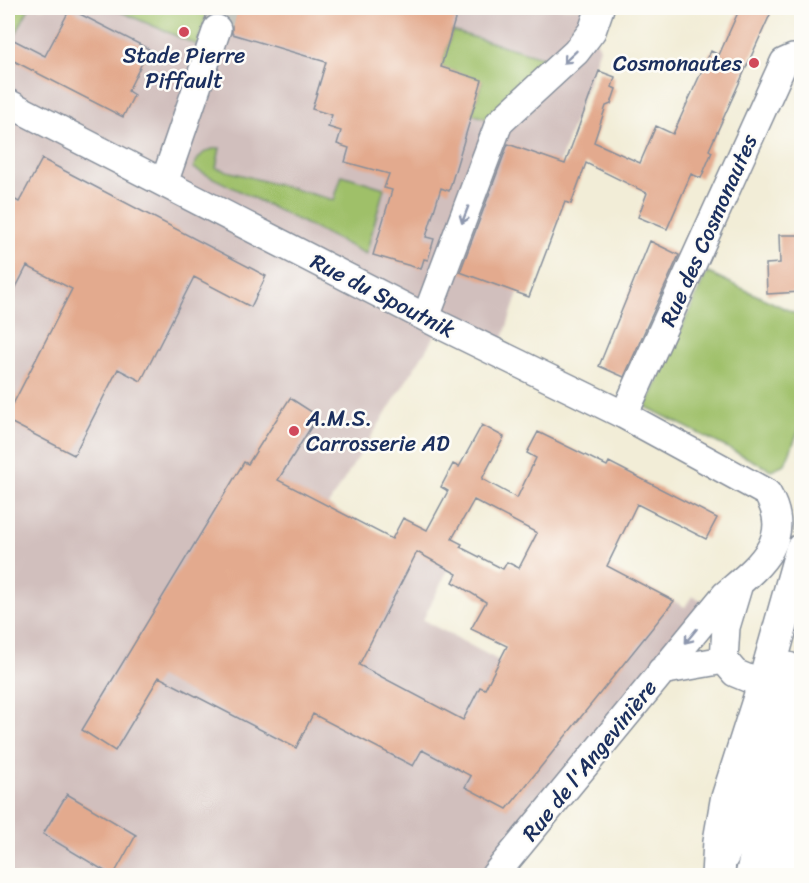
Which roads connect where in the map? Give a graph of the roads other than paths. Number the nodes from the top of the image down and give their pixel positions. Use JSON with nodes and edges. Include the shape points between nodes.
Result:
{"nodes":[{"id":1,"x":600,"y":8,"type":"edge"},
{"id":2,"x":217,"y":29,"type":"tunnel mouth"},
{"id":3,"x":801,"y":60,"type":"edge"},
{"id":4,"x":8,"y":103,"type":"edge"},
{"id":5,"x":164,"y":183,"type":"junction"},
{"id":6,"x":426,"y":317,"type":"junction"},
{"id":7,"x":624,"y":415,"type":"junction"},
{"id":8,"x":759,"y":486,"type":"joint"},
{"id":9,"x":801,"y":550,"type":"edge"},
{"id":10,"x":741,"y":582,"type":"junction"},
{"id":11,"x":801,"y":606,"type":"edge"},
{"id":12,"x":724,"y":660,"type":"junction"},
{"id":13,"x":661,"y":671,"type":"junction"},
{"id":14,"x":787,"y":690,"type":"edge"},
{"id":15,"x":789,"y":757,"type":"edge"},
{"id":16,"x":801,"y":829,"type":"edge"},
{"id":17,"x":717,"y":875,"type":"edge"},
{"id":18,"x":494,"y":876,"type":"edge"},
{"id":19,"x":752,"y":876,"type":"edge"},
{"id":20,"x":776,"y":876,"type":"edge"},
{"id":21,"x":794,"y":876,"type":"edge"}],
"edges":[{"from":1,"to":6,"type":"street","one_way":true,"via":[[592,31],[576,52],[499,123]]},
{"from":2,"to":5,"type":"street"},
{"from":3,"to":7,"type":"street","name":"Rue des Cosmonautes","via":[[784,62]]},
{"from":4,"to":5,"type":"street","name":"Rue du Spoutnik"},
{"from":5,"to":6,"type":"street","name":"Rue du Spoutnik"},
{"from":6,"to":7,"type":"street","name":"Rue du Spoutnik"},
{"from":7,"to":8,"type":"street","name":"Rue du Spoutnik"},
{"from":8,"to":10,"type":"street","name":"Rue de l'Angevinière","via":[[773,503],[777,536],[766,557]]},
{"from":9,"to":14,"type":"main road"},
{"from":10,"to":12,"type":"street","name":"Rue de l'Angevinière","via":[[726,627]]},
{"from":10,"to":13,"type":"street","name":"Rue de l'Angevinière","one_way":true},
{"from":11,"to":14,"type":"main road"},
{"from":12,"to":13,"type":"street","name":"Rue de l'Angevinière"},
{"from":12,"to":14,"type":"street","via":[[735,673]]},
{"from":13,"to":18,"type":"street","name":"Rue de l'Angevinière"},
{"from":14,"to":15,"type":"main road"},
{"from":14,"to":17,"type":"main road","via":[[739,765],[727,801]]},
{"from":15,"to":17,"type":"street"},
{"from":15,"to":19,"type":"main road"},
{"from":15,"to":20,"type":"street","via":[[784,841]]},
{"from":16,"to":21,"type":"main road"}]}
